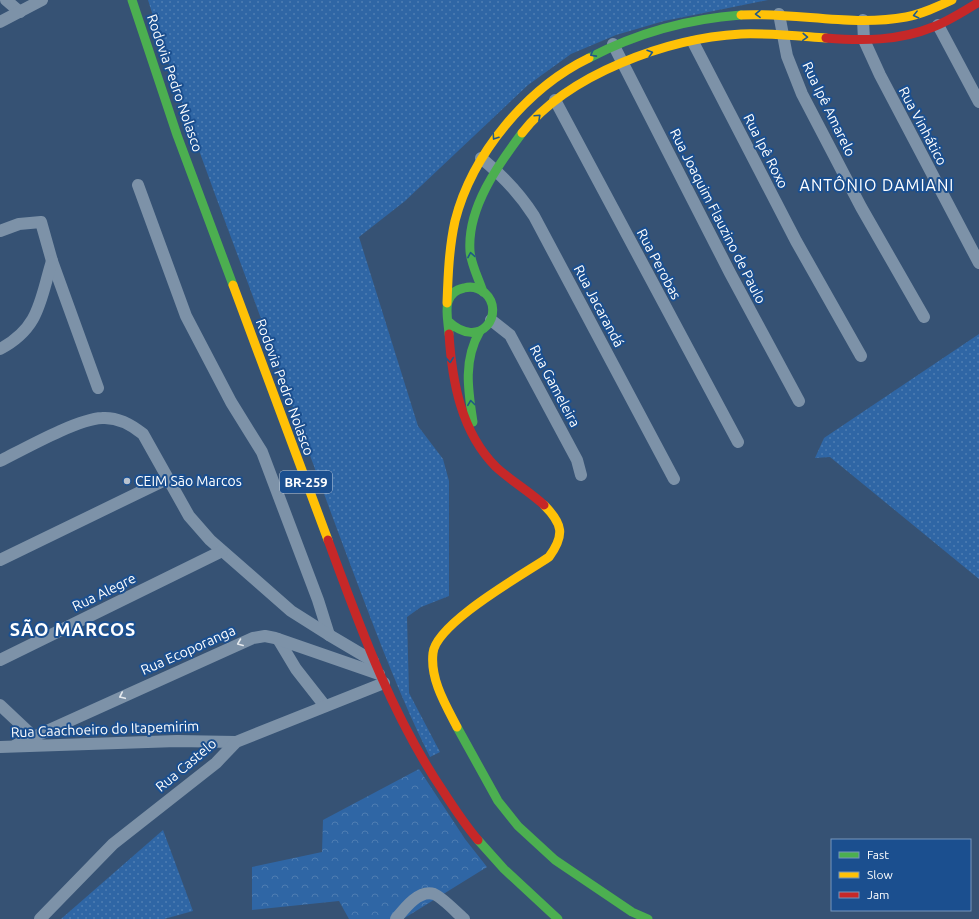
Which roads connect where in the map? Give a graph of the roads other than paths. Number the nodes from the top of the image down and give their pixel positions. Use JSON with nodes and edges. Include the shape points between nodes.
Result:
{"nodes":[{"id":1,"x":6,"y":0,"type":"edge"},
{"id":2,"x":42,"y":0,"type":"edge"},
{"id":3,"x":132,"y":0,"type":"edge"},
{"id":4,"x":952,"y":0,"type":"edge"},
{"id":5,"x":979,"y":2,"type":"edge"},
{"id":6,"x":20,"y":12,"type":"junction"},
{"id":7,"x":779,"y":14,"type":"junction"},
{"id":8,"x":863,"y":20,"type":"junction"},
{"id":9,"x":0,"y":22,"type":"edge"},
{"id":10,"x":938,"y":25,"type":"junction"},
{"id":11,"x":783,"y":36,"type":"junction"},
{"id":12,"x":864,"y":40,"type":"junction"},
{"id":13,"x":693,"y":42,"type":"junction"},
{"id":14,"x":612,"y":44,"type":"junction"},
{"id":15,"x":621,"y":62,"type":"junction"},
{"id":16,"x":555,"y":100,"type":"junction"},
{"id":17,"x":979,"y":102,"type":"edge"},
{"id":18,"x":481,"y":158,"type":"junction"},
{"id":19,"x":496,"y":170,"type":"junction"},
{"id":20,"x":138,"y":185,"type":"dead end"},
{"id":21,"x":0,"y":231,"type":"edge"},
{"id":22,"x":52,"y":260,"type":"junction"},
{"id":23,"x":979,"y":264,"type":"edge"},
{"id":24,"x":483,"y":292,"type":"junction"},
{"id":25,"x":447,"y":303,"type":"junction"},
{"id":26,"x":924,"y":317,"type":"dead end"},
{"id":27,"x":491,"y":320,"type":"junction"},
{"id":28,"x":448,"y":321,"type":"junction"},
{"id":29,"x":480,"y":331,"type":"junction"},
{"id":30,"x":0,"y":350,"type":"edge"},
{"id":31,"x":861,"y":356,"type":"dead end"},
{"id":32,"x":98,"y":388,"type":"dead end"},
{"id":33,"x":799,"y":402,"type":"dead end"},
{"id":34,"x":477,"y":442,"type":"junction"},
{"id":35,"x":738,"y":442,"type":"dead end"},
{"id":36,"x":0,"y":461,"type":"edge"},
{"id":37,"x":581,"y":474,"type":"dead end"},
{"id":38,"x":167,"y":479,"type":"junction"},
{"id":39,"x":674,"y":479,"type":"dead end"},
{"id":40,"x":222,"y":551,"type":"junction"},
{"id":41,"x":0,"y":560,"type":"edge"},
{"id":42,"x":329,"y":635,"type":"junction"},
{"id":43,"x":278,"y":639,"type":"junction"},
{"id":44,"x":0,"y":660,"type":"edge"},
{"id":45,"x":374,"y":662,"type":"junction"},
{"id":46,"x":381,"y":678,"type":"junction"},
{"id":47,"x":0,"y":705,"type":"edge"},
{"id":48,"x":325,"y":706,"type":"junction"},
{"id":49,"x":34,"y":737,"type":"junction"},
{"id":50,"x":236,"y":742,"type":"junction"},
{"id":51,"x":16,"y":745,"type":"junction"},
{"id":52,"x":0,"y":747,"type":"edge"},
{"id":53,"x":40,"y":919,"type":"edge"},
{"id":54,"x":396,"y":919,"type":"edge"},
{"id":55,"x":464,"y":919,"type":"edge"},
{"id":56,"x":558,"y":919,"type":"edge"},
{"id":57,"x":648,"y":919,"type":"edge"}],
"edges":[{"from":1,"to":6,"type":"street"},
{"from":2,"to":6,"type":"street"},
{"from":3,"to":45,"type":"main road","name":"Rodovia Pedro Nolasco","number":"BR-259","via":[[177,135]]},
{"from":4,"to":8,"type":"main road","one_way":true,"via":[[912,16]]},
{"from":5,"to":10,"type":"main road"},
{"from":6,"to":9,"type":"street"},
{"from":7,"to":8,"type":"main road"},
{"from":7,"to":11,"type":"street","name":"Rua Ipê Amarelo"},
{"from":7,"to":14,"type":"main road","one_way":true,"via":[[738,15],[690,21],[635,35]]},
{"from":8,"to":12,"type":"street","name":"Rua Vinhático"},
{"from":10,"to":12,"type":"main road","via":[[915,33]]},
{"from":10,"to":17,"type":"street"},
{"from":11,"to":12,"type":"main road","one_way":true},
{"from":11,"to":13,"type":"main road","via":[[749,34],[720,36]]},
{"from":11,"to":26,"type":"street","name":"Rua Ipê Amarelo","via":[[790,67],[802,94],[861,207]]},
{"from":12,"to":23,"type":"street","name":"Rua Vinhático"},
{"from":15,"to":13,"type":"main road","one_way":true},
{"from":13,"to":31,"type":"street","name":"Rua Ipê Roxo","via":[[796,241]]},
{"from":14,"to":15,"type":"street","name":"Rua Joaquim Flauzino de Paulo"},
{"from":14,"to":18,"type":"main road","one_way":true,"via":[[581,60],[544,86],[510,118]]},
{"from":15,"to":16,"type":"main road","via":[[591,76]]},
{"from":15,"to":33,"type":"street","name":"Rua Joaquim Flauzino de Paulo"},
{"from":19,"to":16,"type":"main road","one_way":true,"via":[[528,126]]},
{"from":16,"to":35,"type":"street","name":"Rua Perobas"},
{"from":18,"to":19,"type":"street","name":"Rua Jacarandá"},
{"from":18,"to":25,"type":"main road","via":[[458,211],[448,273]]},
{"from":24,"to":19,"type":"main road","one_way":true,"via":[[471,258],[470,242],[479,208]]},
{"from":19,"to":39,"type":"street","name":"Rua Jacarandá","via":[[534,216]]},
{"from":20,"to":42,"type":"street","via":[[186,316],[224,390],[262,452]]},
{"from":21,"to":22,"type":"street","via":[[19,224],[40,222]]},
{"from":22,"to":30,"type":"street","via":[[36,316],[22,335]]},
{"from":22,"to":32,"type":"street"},
{"from":24,"to":25,"type":"main road","via":[[477,288],[463,288],[451,296]]},
{"from":24,"to":27,"type":"main road","via":[[492,304]]},
{"from":25,"to":28,"type":"main road"},
{"from":27,"to":29,"type":"main road"},
{"from":27,"to":37,"type":"street","name":"Rua Gameleira","via":[[510,335],[577,460]]},
{"from":28,"to":29,"type":"main road","via":[[462,333],[472,334]]},
{"from":28,"to":34,"type":"main road","one_way":true,"via":[[452,375],[457,398],[465,421]]},
{"from":34,"to":29,"type":"main road","one_way":true,"via":[[469,391],[468,363],[473,342]]},
{"from":34,"to":57,"type":"main road","via":[[491,462],[502,472],[554,512],[560,526],[560,536],[554,552],[549,557],[460,616],[448,627],[436,643],[433,652],[436,684],[498,801],[518,826],[561,864],[632,912]]},
{"from":36,"to":38,"type":"street","via":[[79,423],[96,418],[111,418],[133,426],[143,434]]},
{"from":38,"to":40,"type":"street","via":[[190,516]]},
{"from":38,"to":41,"type":"street"},
{"from":40,"to":42,"type":"street","via":[[291,611]]},
{"from":40,"to":44,"type":"street","name":"Rua Alegre"},
{"from":42,"to":45,"type":"street"},
{"from":43,"to":46,"type":"street","name":"Rua Ecoporanga"},
{"from":43,"to":48,"type":"street","via":[[303,679]]},
{"from":43,"to":49,"type":"street","name":"Rua Ecoporanga","one_way":true,"via":[[265,636],[241,642]]},
{"from":45,"to":46,"type":"main road","name":"Rodovia Pedro Nolasco","number":"BR-259"},
{"from":46,"to":48,"type":"street","name":"Rua Castelo"},
{"from":46,"to":56,"type":"main road","name":"Rodovia Pedro Nolasco","number":"BR-259","via":[[426,766],[466,826],[504,869]]},
{"from":47,"to":49,"type":"street"},
{"from":48,"to":50,"type":"street","name":"Rua Castelo"},
{"from":49,"to":51,"type":"street","name":"Rua Ecoporanga"},
{"from":50,"to":51,"type":"street","name":"Rua Caachoeiro do Itapemirim"},
{"from":50,"to":53,"type":"street","name":"Rua Castelo","via":[[216,763],[113,844]]},
{"from":51,"to":52,"type":"street","name":"Rua Caachoeiro do Itapemirim"},
{"from":54,"to":55,"type":"street","via":[[415,899],[430,894],[436,894]]}]}
